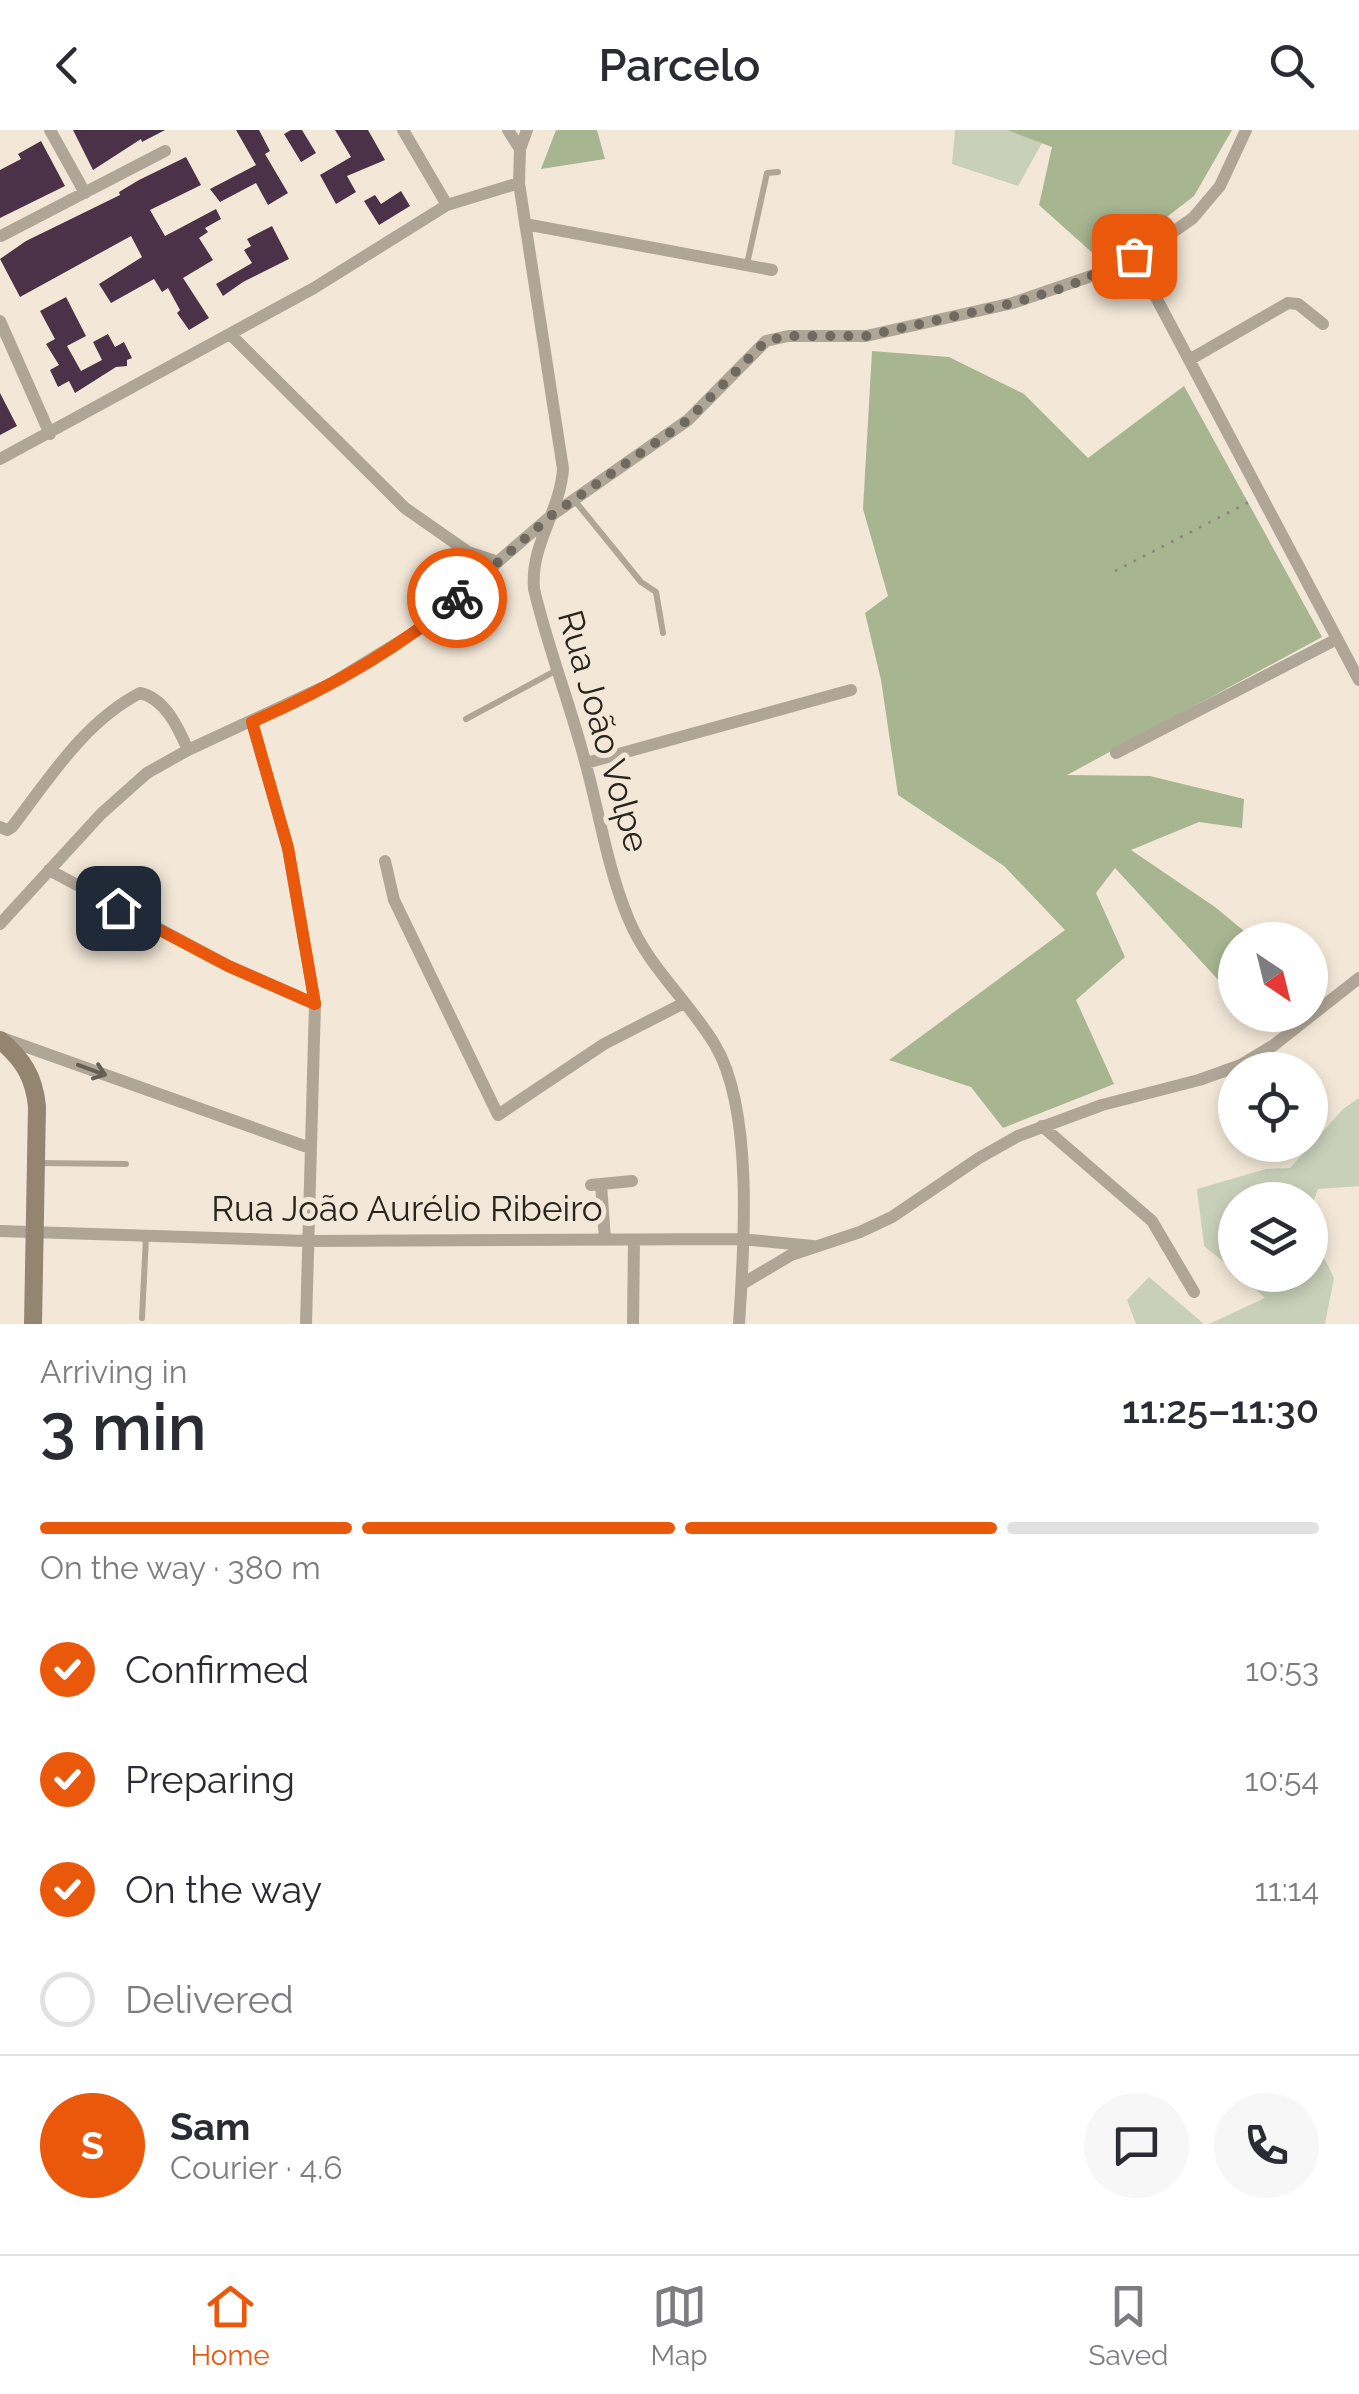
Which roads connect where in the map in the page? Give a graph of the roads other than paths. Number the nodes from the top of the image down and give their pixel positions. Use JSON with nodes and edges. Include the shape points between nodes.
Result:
{"nodes":[{"id":1,"x":50,"y":130,"type":"edge"},
{"id":2,"x":403,"y":130,"type":"edge"},
{"id":3,"x":508,"y":130,"type":"edge"},
{"id":4,"x":527,"y":130,"type":"edge"},
{"id":5,"x":1246,"y":130,"type":"edge"},
{"id":6,"x":520,"y":149,"type":"junction"},
{"id":7,"x":166,"y":151,"type":"dead end"},
{"id":8,"x":778,"y":172,"type":"dead end"},
{"id":9,"x":519,"y":183,"type":"junction"},
{"id":10,"x":85,"y":193,"type":"junction"},
{"id":11,"x":447,"y":205,"type":"junction"},
{"id":12,"x":525,"y":224,"type":"junction"},
{"id":13,"x":1,"y":236,"type":"edge"},
{"id":14,"x":1134,"y":256,"type":"junction"},
{"id":15,"x":746,"y":265,"type":"junction"},
{"id":16,"x":772,"y":270,"type":"dead end"},
{"id":17,"x":0,"y":322,"type":"edge"},
{"id":18,"x":1322,"y":324,"type":"dead end"},
{"id":19,"x":230,"y":334,"type":"junction"},
{"id":20,"x":1189,"y":360,"type":"junction"},
{"id":21,"x":50,"y":434,"type":"junction"},
{"id":22,"x":0,"y":460,"type":"edge"},
{"id":23,"x":575,"y":501,"type":"junction"},
{"id":24,"x":552,"y":515,"type":"junction"},
{"id":25,"x":498,"y":562,"type":"junction"},
{"id":26,"x":663,"y":633,"type":"dead end"},
{"id":27,"x":1337,"y":639,"type":"junction"},
{"id":28,"x":558,"y":669,"type":"junction"},
{"id":29,"x":1359,"y":680,"type":"edge"},
{"id":30,"x":851,"y":690,"type":"dead end"},
{"id":31,"x":466,"y":719,"type":"dead end"},
{"id":32,"x":252,"y":722,"type":"junction"},
{"id":33,"x":188,"y":750,"type":"junction"},
{"id":34,"x":1116,"y":753,"type":"dead end"},
{"id":35,"x":586,"y":764,"type":"junction"},
{"id":36,"x":0,"y":827,"type":"edge"},
{"id":37,"x":385,"y":861,"type":"dead end"},
{"id":38,"x":49,"y":870,"type":"junction"},
{"id":39,"x":0,"y":924,"type":"edge"},
{"id":40,"x":1359,"y":978,"type":"edge"},
{"id":41,"x":315,"y":1004,"type":"junction"},
{"id":42,"x":684,"y":1004,"type":"junction"},
{"id":43,"x":0,"y":1039,"type":"edge"},
{"id":44,"x":1042,"y":1126,"type":"junction"},
{"id":45,"x":310,"y":1148,"type":"junction"},
{"id":46,"x":36,"y":1163,"type":"junction"},
{"id":47,"x":126,"y":1164,"type":"dead end"},
{"id":48,"x":632,"y":1181,"type":"dead end"},
{"id":49,"x":0,"y":1230,"type":"edge"},
{"id":50,"x":35,"y":1232,"type":"junction"},
{"id":51,"x":146,"y":1236,"type":"junction"},
{"id":52,"x":307,"y":1240,"type":"junction"},
{"id":53,"x":604,"y":1240,"type":"junction"},
{"id":54,"x":634,"y":1240,"type":"junction"},
{"id":55,"x":742,"y":1240,"type":"junction"},
{"id":56,"x":813,"y":1246,"type":"junction"},
{"id":57,"x":742,"y":1284,"type":"junction"},
{"id":58,"x":1194,"y":1292,"type":"dead end"},
{"id":59,"x":142,"y":1318,"type":"dead end"},
{"id":60,"x":33,"y":1324,"type":"edge"},
{"id":61,"x":306,"y":1324,"type":"edge"},
{"id":62,"x":633,"y":1324,"type":"edge"},
{"id":63,"x":739,"y":1324,"type":"edge"}],
"edges":[{"from":1,"to":10,"type":"street"},
{"from":2,"to":11,"type":"street"},
{"from":3,"to":6,"type":"street"},
{"from":4,"to":6,"type":"street","name":"Rua João Volpe"},
{"from":5,"to":14,"type":"street","via":[[1208,202]]},
{"from":6,"to":9,"type":"street","name":"Rua João Volpe"},
{"from":7,"to":10,"type":"street"},
{"from":8,"to":15,"type":"lane","via":[[767,173]]},
{"from":9,"to":11,"type":"street"},
{"from":9,"to":12,"type":"street","name":"Rua João Volpe"},
{"from":10,"to":13,"type":"street"},
{"from":11,"to":19,"type":"street"},
{"from":12,"to":15,"type":"street"},
{"from":12,"to":24,"type":"street","name":"Rua João Volpe","via":[[562,450],[562,485]]},
{"from":14,"to":20,"type":"street"},
{"from":14,"to":23,"type":"street","via":[[1014,303],[866,336],[766,341],[688,420]]},
{"from":15,"to":16,"type":"street"},
{"from":17,"to":21,"type":"street"},
{"from":18,"to":20,"type":"street","via":[[1298,304],[1288,304]]},
{"from":19,"to":21,"type":"street"},
{"from":19,"to":25,"type":"street","via":[[405,508],[468,552]]},
{"from":20,"to":27,"type":"street"},
{"from":21,"to":22,"type":"street"},
{"from":23,"to":24,"type":"street"},
{"from":23,"to":26,"type":"lane","via":[[656,592]]},
{"from":24,"to":25,"type":"street"},
{"from":24,"to":28,"type":"street","name":"Rua João Volpe","via":[[533,575]]},
{"from":25,"to":32,"type":"street","via":[[398,644]]},
{"from":27,"to":29,"type":"street"},
{"from":27,"to":34,"type":"street"},
{"from":28,"to":31,"type":"lane"},
{"from":28,"to":35,"type":"street","name":"Rua João Volpe"},
{"from":30,"to":35,"type":"street"},
{"from":32,"to":33,"type":"street"},
{"from":32,"to":41,"type":"street","via":[[288,848]]},
{"from":33,"to":36,"type":"street","via":[[166,711],[140,693],[77,744],[12,828]]},
{"from":33,"to":38,"type":"street","via":[[127,789]]},
{"from":35,"to":42,"type":"street","name":"Rua João Volpe","via":[[630,923]]},
{"from":37,"to":42,"type":"street","via":[[394,900],[498,1115],[604,1044]]},
{"from":38,"to":39,"type":"street"},
{"from":38,"to":41,"type":"street","via":[[228,966]]},
{"from":40,"to":44,"type":"street","via":[[1241,1065]]},
{"from":41,"to":45,"type":"street"},
{"from":42,"to":55,"type":"street","name":"Rua João Volpe","via":[[716,1047],[730,1082]]},
{"from":43,"to":45,"type":"street","one_way":true},
{"from":43,"to":46,"type":"street","via":[[31,1076]]},
{"from":44,"to":56,"type":"street","via":[[874,1226]]},
{"from":44,"to":58,"type":"street","via":[[1152,1222]]},
{"from":45,"to":52,"type":"street"},
{"from":46,"to":47,"type":"lane"},
{"from":46,"to":50,"type":"street"},
{"from":48,"to":53,"type":"street","via":[[596,1185]]},
{"from":49,"to":50,"type":"street","name":"Rua João Aurélio Ribeiro"},
{"from":50,"to":51,"type":"street","name":"Rua João Aurélio Ribeiro"},
{"from":50,"to":60,"type":"street"},
{"from":51,"to":52,"type":"street","name":"Rua João Aurélio Ribeiro"},
{"from":51,"to":59,"type":"lane"},
{"from":52,"to":53,"type":"street","name":"Rua João Aurélio Ribeiro"},
{"from":52,"to":61,"type":"street"},
{"from":53,"to":54,"type":"street","name":"Rua João Aurélio Ribeiro"},
{"from":54,"to":55,"type":"street","name":"Rua João Aurélio Ribeiro"},
{"from":54,"to":62,"type":"street"},
{"from":55,"to":56,"type":"street","name":"Rua João Aurélio Ribeiro"},
{"from":55,"to":57,"type":"street","name":"Rua João Volpe"},
{"from":56,"to":57,"type":"street"},
{"from":57,"to":63,"type":"street","name":"Rua João Volpe"}]}
